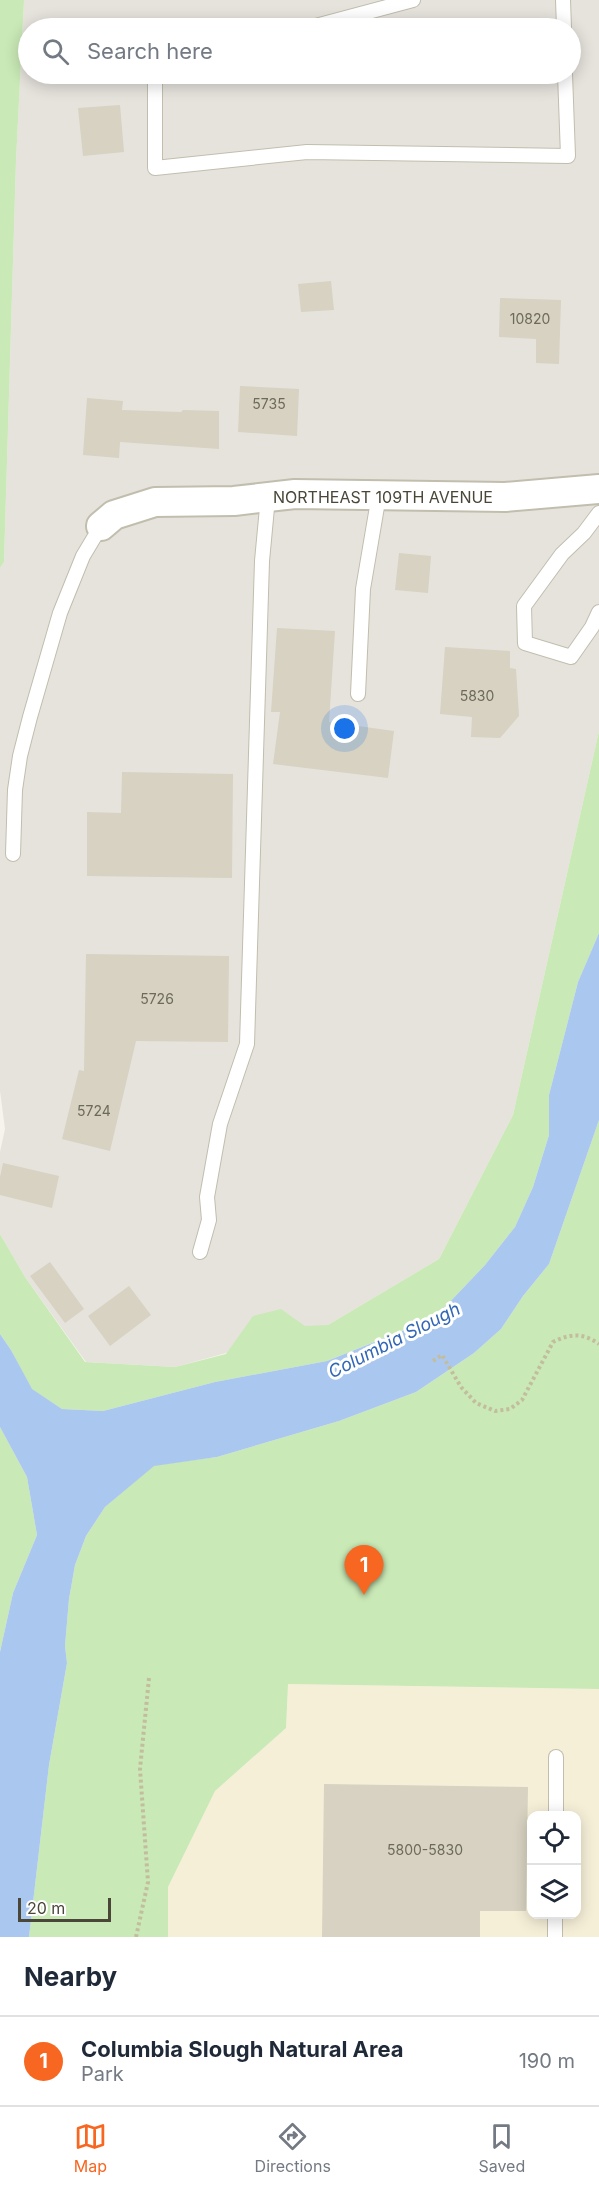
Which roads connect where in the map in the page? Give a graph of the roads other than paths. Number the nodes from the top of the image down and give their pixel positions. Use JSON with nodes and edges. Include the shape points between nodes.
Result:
{"nodes":[{"id":1,"x":413,"y":0,"type":"edge"},
{"id":2,"x":563,"y":0,"type":"edge"},
{"id":3,"x":346,"y":18,"type":"edge"},
{"id":4,"x":564,"y":18,"type":"edge"},
{"id":5,"x":155,"y":84,"type":"edge"},
{"id":6,"x":566,"y":84,"type":"edge"},
{"id":7,"x":599,"y":489,"type":"edge"},
{"id":8,"x":379,"y":495,"type":"junction"},
{"id":9,"x":268,"y":497,"type":"junction"},
{"id":10,"x":599,"y":513,"type":"edge"},
{"id":11,"x":101,"y":526,"type":"joint"},
{"id":12,"x":599,"y":612,"type":"edge"},
{"id":13,"x":358,"y":694,"type":"dead end"},
{"id":14,"x":13,"y":854,"type":"dead end"},
{"id":15,"x":200,"y":1252,"type":"dead end"},
{"id":16,"x":556,"y":1757,"type":"dead end"},
{"id":17,"x":556,"y":1811,"type":"edge"},
{"id":18,"x":555,"y":1919,"type":"edge"},
{"id":19,"x":555,"y":1937,"type":"edge"}],
"edges":[{"from":1,"to":3,"type":"lane"},
{"from":2,"to":4,"type":"lane"},
{"from":5,"to":6,"type":"lane","via":[[155,168],[307,152],[568,156]]},
{"from":7,"to":8,"type":"street","name":"NORTHEAST 109TH AVENUE","via":[[505,497]]},
{"from":8,"to":9,"type":"street","name":"NORTHEAST 109TH AVENUE"},
{"from":8,"to":13,"type":"lane","via":[[363,589]]},
{"from":9,"to":11,"type":"street","name":"NORTHEAST 109TH AVENUE","via":[[155,502],[114,515]]},
{"from":9,"to":15,"type":"lane","via":[[262,561],[248,1044],[220,1124],[207,1197],[209,1220]]},
{"from":10,"to":12,"type":"lane","via":[[562,554],[524,606],[525,643],[571,657]]},
{"from":11,"to":14,"type":"lane","via":[[83,556],[60,613],[30,717],[15,790]]},
{"from":16,"to":17,"type":"lane"},
{"from":18,"to":19,"type":"lane"}]}
